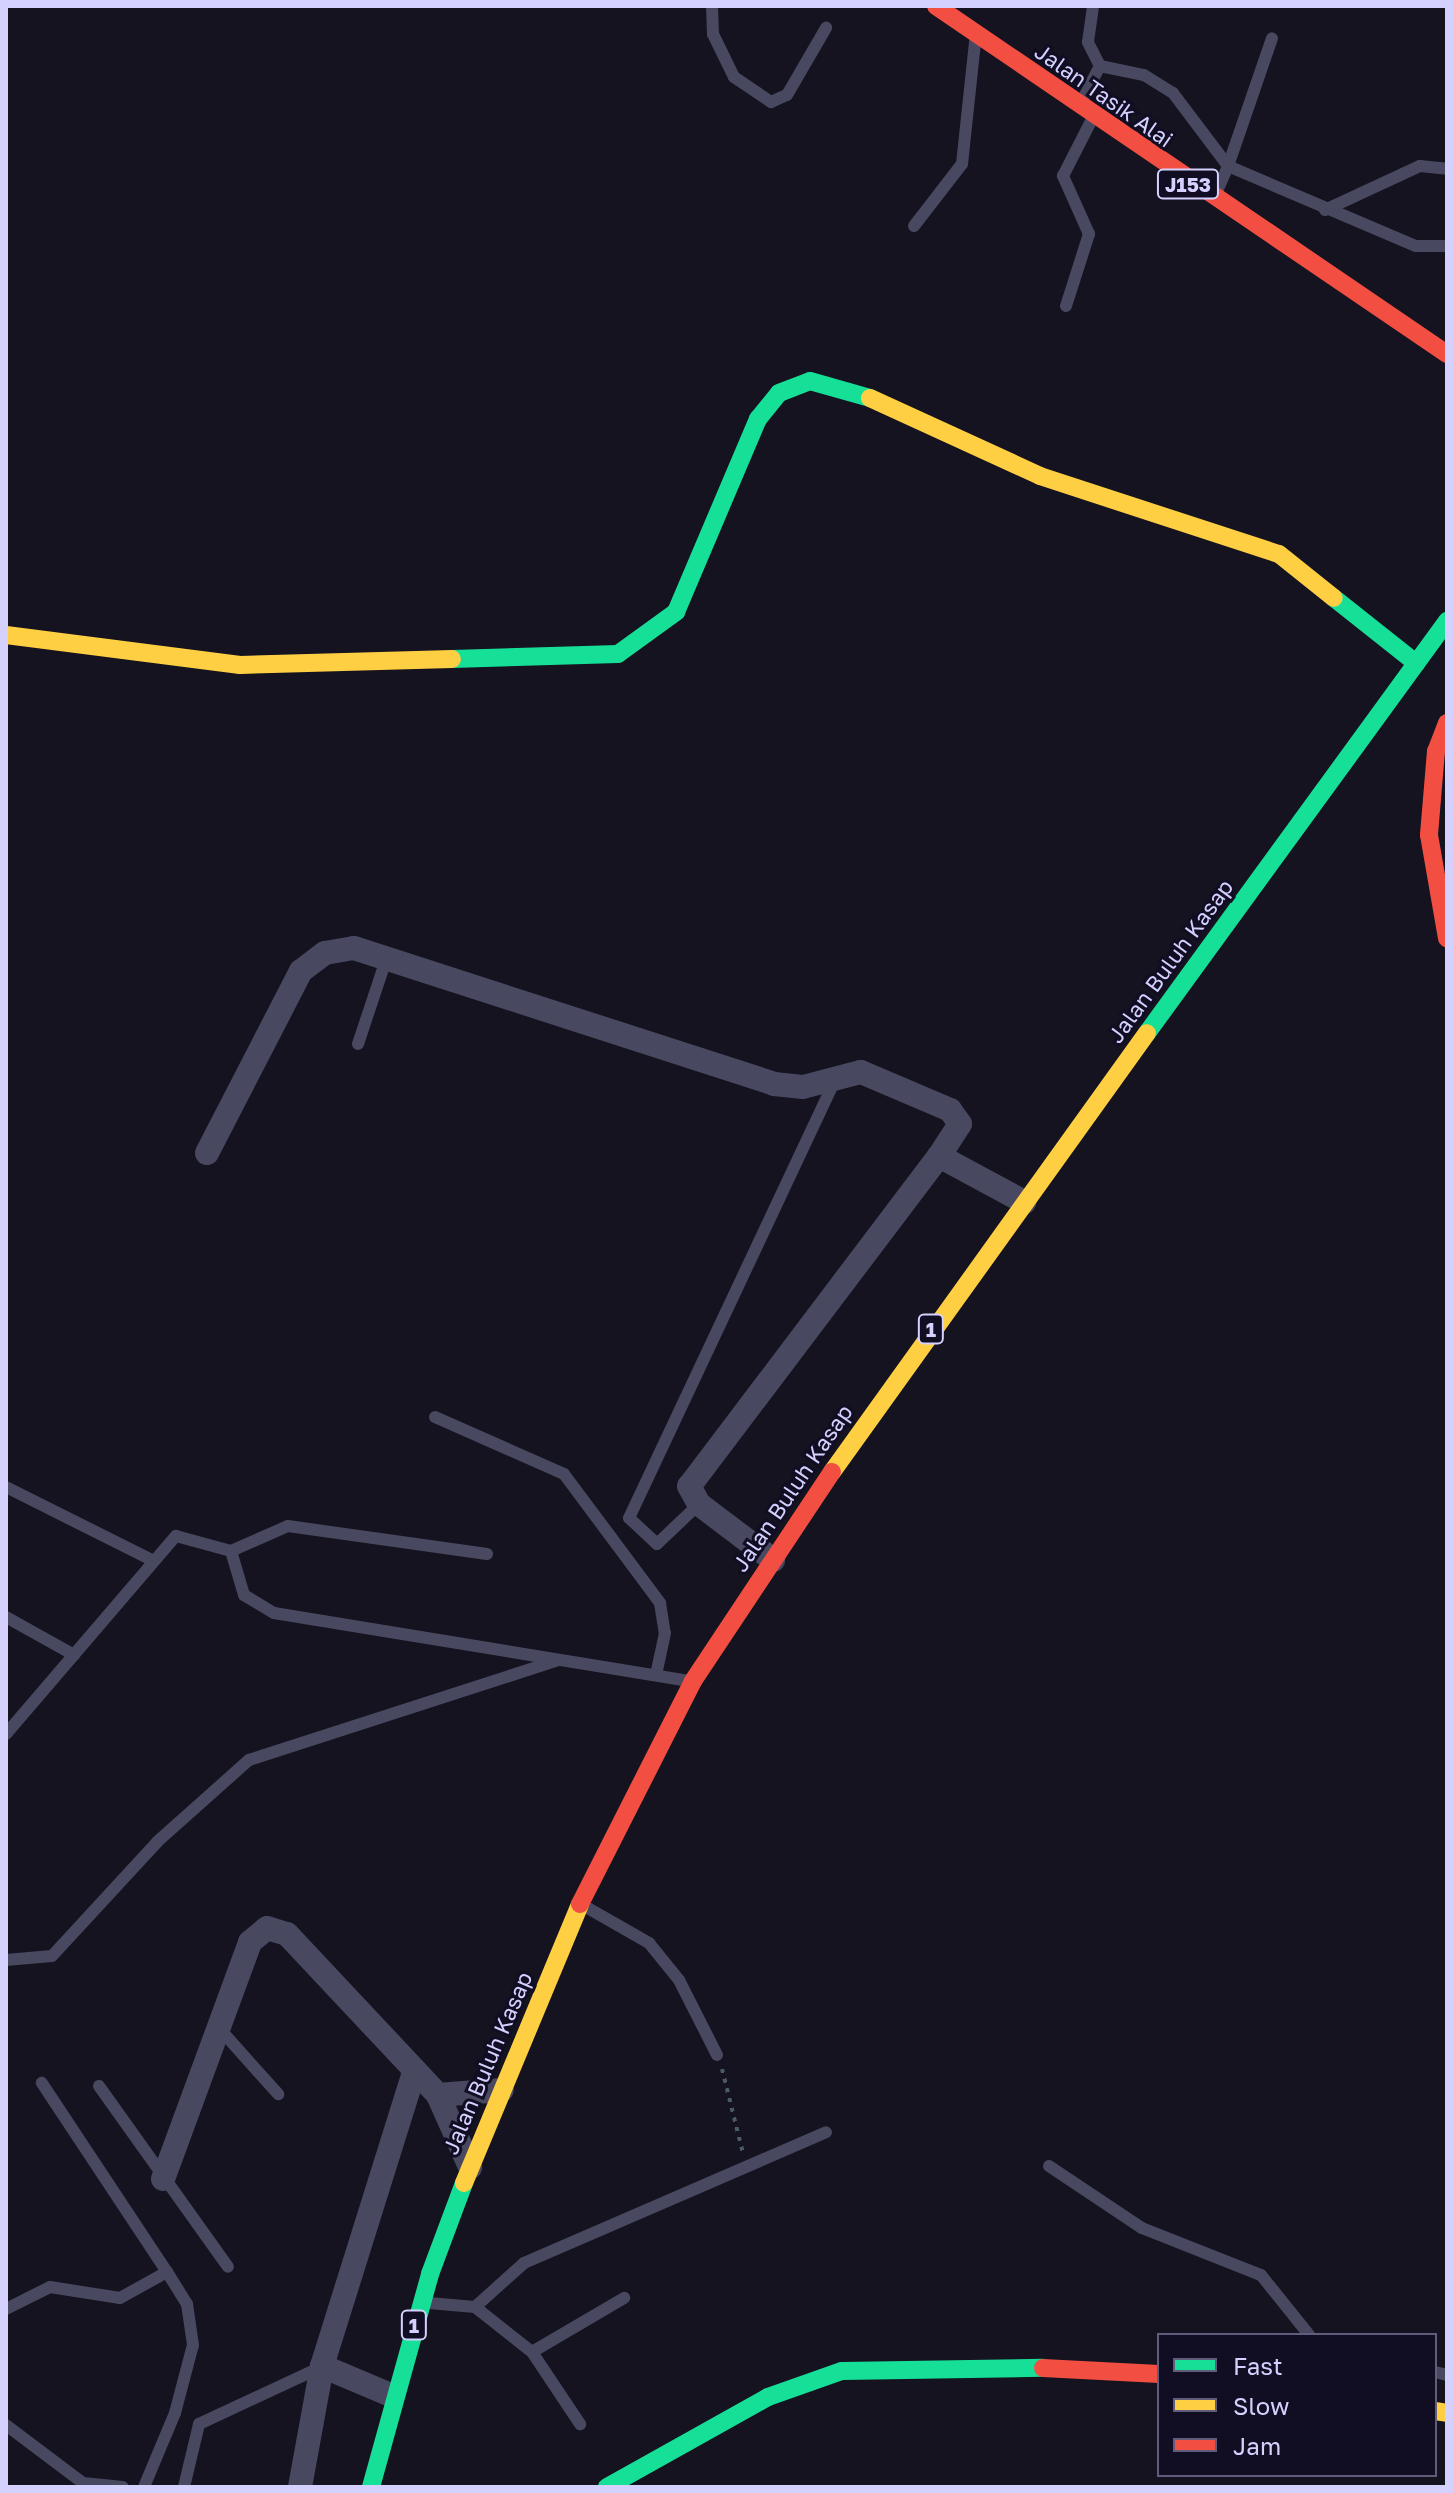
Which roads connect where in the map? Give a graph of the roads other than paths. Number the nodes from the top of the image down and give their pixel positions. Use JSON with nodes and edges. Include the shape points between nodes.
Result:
{"nodes":[{"id":1,"x":712,"y":6,"type":"edge"},
{"id":2,"x":936,"y":6,"type":"edge"},
{"id":3,"x":1093,"y":6,"type":"edge"},
{"id":4,"x":826,"y":28,"type":"dead end"},
{"id":5,"x":976,"y":35,"type":"junction"},
{"id":6,"x":1272,"y":38,"type":"dead end"},
{"id":7,"x":1100,"y":66,"type":"junction"},
{"id":8,"x":1086,"y":112,"type":"junction"},
{"id":9,"x":1228,"y":166,"type":"junction"},
{"id":10,"x":1447,"y":169,"type":"edge"},
{"id":11,"x":1213,"y":201,"type":"junction"},
{"id":12,"x":1325,"y":210,"type":"junction"},
{"id":13,"x":914,"y":226,"type":"dead end"},
{"id":14,"x":1447,"y":246,"type":"edge"},
{"id":15,"x":1066,"y":306,"type":"dead end"},
{"id":16,"x":1447,"y":354,"type":"edge"},
{"id":17,"x":1447,"y":621,"type":"edge"},
{"id":18,"x":6,"y":635,"type":"edge"},
{"id":19,"x":1416,"y":663,"type":"junction"},
{"id":20,"x":1447,"y":723,"type":"edge"},
{"id":21,"x":1447,"y":938,"type":"edge"},
{"id":22,"x":387,"y":957,"type":"junction"},
{"id":23,"x":358,"y":1044,"type":"dead end"},
{"id":24,"x":838,"y":1074,"type":"junction"},
{"id":25,"x":207,"y":1153,"type":"dead end"},
{"id":26,"x":939,"y":1156,"type":"junction"},
{"id":27,"x":1024,"y":1202,"type":"junction"},
{"id":28,"x":435,"y":1417,"type":"dead end"},
{"id":29,"x":6,"y":1487,"type":"edge"},
{"id":30,"x":699,"y":1504,"type":"junction"},
{"id":31,"x":231,"y":1551,"type":"junction"},
{"id":32,"x":487,"y":1554,"type":"dead end"},
{"id":33,"x":773,"y":1560,"type":"junction"},
{"id":34,"x":154,"y":1561,"type":"junction"},
{"id":35,"x":6,"y":1617,"type":"edge"},
{"id":36,"x":74,"y":1655,"type":"junction"},
{"id":37,"x":560,"y":1660,"type":"junction"},
{"id":38,"x":656,"y":1675,"type":"junction"},
{"id":39,"x":693,"y":1681,"type":"junction"},
{"id":40,"x":6,"y":1734,"type":"edge"},
{"id":41,"x":580,"y":1904,"type":"junction"},
{"id":42,"x":6,"y":1960,"type":"edge"},
{"id":43,"x":219,"y":2028,"type":"junction"},
{"id":44,"x":717,"y":2055,"type":"road end"},
{"id":45,"x":415,"y":2070,"type":"junction"},
{"id":46,"x":42,"y":2083,"type":"dead end"},
{"id":47,"x":99,"y":2086,"type":"dead end"},
{"id":48,"x":502,"y":2090,"type":"junction"},
{"id":49,"x":278,"y":2094,"type":"dead end"},
{"id":50,"x":438,"y":2095,"type":"junction"},
{"id":51,"x":826,"y":2132,"type":"dead end"},
{"id":52,"x":1049,"y":2166,"type":"dead end"},
{"id":53,"x":470,"y":2167,"type":"junction"},
{"id":54,"x":163,"y":2179,"type":"junction"},
{"id":55,"x":228,"y":2267,"type":"dead end"},
{"id":56,"x":167,"y":2272,"type":"junction"},
{"id":57,"x":624,"y":2298,"type":"dead end"},
{"id":58,"x":421,"y":2302,"type":"junction"},
{"id":59,"x":475,"y":2307,"type":"junction"},
{"id":60,"x":6,"y":2309,"type":"edge"},
{"id":61,"x":1307,"y":2333,"type":"edge"},
{"id":62,"x":532,"y":2352,"type":"junction"},
{"id":63,"x":322,"y":2366,"type":"junction"},
{"id":64,"x":1157,"y":2374,"type":"edge"},
{"id":65,"x":393,"y":2396,"type":"junction"},
{"id":66,"x":580,"y":2424,"type":"dead end"},
{"id":67,"x":6,"y":2425,"type":"edge"},
{"id":68,"x":123,"y":2487,"type":"edge"},
{"id":69,"x":144,"y":2487,"type":"edge"},
{"id":70,"x":184,"y":2487,"type":"edge"},
{"id":71,"x":300,"y":2487,"type":"edge"},
{"id":72,"x":371,"y":2487,"type":"edge"},
{"id":73,"x":607,"y":2487,"type":"edge"}],
"edges":[{"from":1,"to":4,"type":"lane","via":[[713,34],[734,77],[771,102],[787,95]]},
{"from":2,"to":5,"type":"main road","name":"Jalan Tasik Alai","number":"J153"},
{"from":3,"to":7,"type":"lane","via":[[1088,42]]},
{"from":5,"to":8,"type":"main road","name":"Jalan Tasik Alai","number":"J153"},
{"from":5,"to":13,"type":"lane","via":[[962,164]]},
{"from":6,"to":9,"type":"lane"},
{"from":7,"to":8,"type":"lane"},
{"from":7,"to":9,"type":"lane","via":[[1142,74],[1173,93]]},
{"from":8,"to":11,"type":"main road","name":"Jalan Tasik Alai","number":"J153"},
{"from":8,"to":15,"type":"lane","via":[[1063,176],[1089,234]]},
{"from":9,"to":11,"type":"lane"},
{"from":9,"to":12,"type":"lane"},
{"from":10,"to":12,"type":"lane","via":[[1420,166]]},
{"from":11,"to":16,"type":"main road","name":"Jalan Tasik Alai","number":"J153"},
{"from":12,"to":14,"type":"lane","via":[[1416,246]]},
{"from":17,"to":19,"type":"main road","name":"Jalan Buluh Kasap","number":"1"},
{"from":18,"to":19,"type":"main road","via":[[240,665],[618,654],[676,612],[758,419],[779,393],[810,381],[843,386],[1040,476],[1279,554]]},
{"from":19,"to":27,"type":"main road","name":"Jalan Buluh Kasap","number":"1"},
{"from":20,"to":21,"type":"main road","via":[[1436,751],[1429,835]]},
{"from":22,"to":23,"type":"lane"},
{"from":22,"to":24,"type":"street","via":[[774,1084],[803,1087]]},
{"from":22,"to":25,"type":"street","via":[[339,949],[301,971]]},
{"from":24,"to":26,"type":"street","via":[[873,1074],[958,1116]]},
{"from":24,"to":30,"type":"lane","via":[[629,1518],[657,1544]]},
{"from":26,"to":27,"type":"street"},
{"from":26,"to":30,"type":"street","via":[[695,1471],[689,1486]]},
{"from":27,"to":33,"type":"main road","name":"Jalan Buluh Kasap","number":"1"},
{"from":28,"to":38,"type":"lane","via":[[568,1479],[660,1603],[665,1633]]},
{"from":29,"to":34,"type":"lane"},
{"from":30,"to":33,"type":"street"},
{"from":31,"to":32,"type":"lane","via":[[288,1526]]},
{"from":31,"to":34,"type":"lane","via":[[176,1536]]},
{"from":31,"to":37,"type":"lane","via":[[238,1585],[263,1610]]},
{"from":33,"to":39,"type":"main road","name":"Jalan Buluh Kasap","number":"1"},
{"from":34,"to":36,"type":"lane"},
{"from":35,"to":36,"type":"lane"},
{"from":36,"to":40,"type":"lane"},
{"from":37,"to":38,"type":"lane"},
{"from":37,"to":42,"type":"lane","via":[[249,1760],[158,1841],[52,1956]]},
{"from":38,"to":39,"type":"lane"},
{"from":39,"to":41,"type":"main road","name":"Jalan Buluh Kasap","number":"1"},
{"from":41,"to":44,"type":"lane","via":[[649,1943],[679,1980]]},
{"from":41,"to":48,"type":"main road","name":"Jalan Buluh Kasap","number":"1"},
{"from":43,"to":45,"type":"street","via":[[250,1942],[267,1928],[278,1929]]},
{"from":43,"to":49,"type":"lane"},
{"from":43,"to":54,"type":"street"},
{"from":45,"to":50,"type":"street"},
{"from":45,"to":63,"type":"street"},
{"from":46,"to":56,"type":"lane"},
{"from":47,"to":54,"type":"lane"},
{"from":48,"to":50,"type":"street"},
{"from":48,"to":53,"type":"main road","name":"Jalan Buluh Kasap","number":"1"},
{"from":50,"to":53,"type":"street"},
{"from":51,"to":59,"type":"lane","via":[[524,2263]]},
{"from":52,"to":61,"type":"lane","via":[[1145,2230],[1255,2271]]},
{"from":53,"to":58,"type":"main road","name":"Jalan Buluh Kasap","number":"1"},
{"from":54,"to":55,"type":"lane"},
{"from":56,"to":60,"type":"lane","via":[[120,2298],[50,2287]]},
{"from":56,"to":69,"type":"lane","via":[[187,2304],[193,2345]]},
{"from":57,"to":62,"type":"lane"},
{"from":58,"to":59,"type":"lane"},
{"from":58,"to":65,"type":"main road","name":"Jalan Buluh Kasap","number":"1"},
{"from":59,"to":62,"type":"lane"},
{"from":62,"to":66,"type":"lane"},
{"from":63,"to":65,"type":"street"},
{"from":63,"to":70,"type":"lane","via":[[199,2424]]},
{"from":63,"to":71,"type":"street"},
{"from":64,"to":73,"type":"main road","via":[[974,2364],[842,2371],[768,2397]]},
{"from":65,"to":72,"type":"main road","name":"Jalan Buluh Kasap","number":"1"},
{"from":67,"to":68,"type":"lane","via":[[83,2483]]}]}
